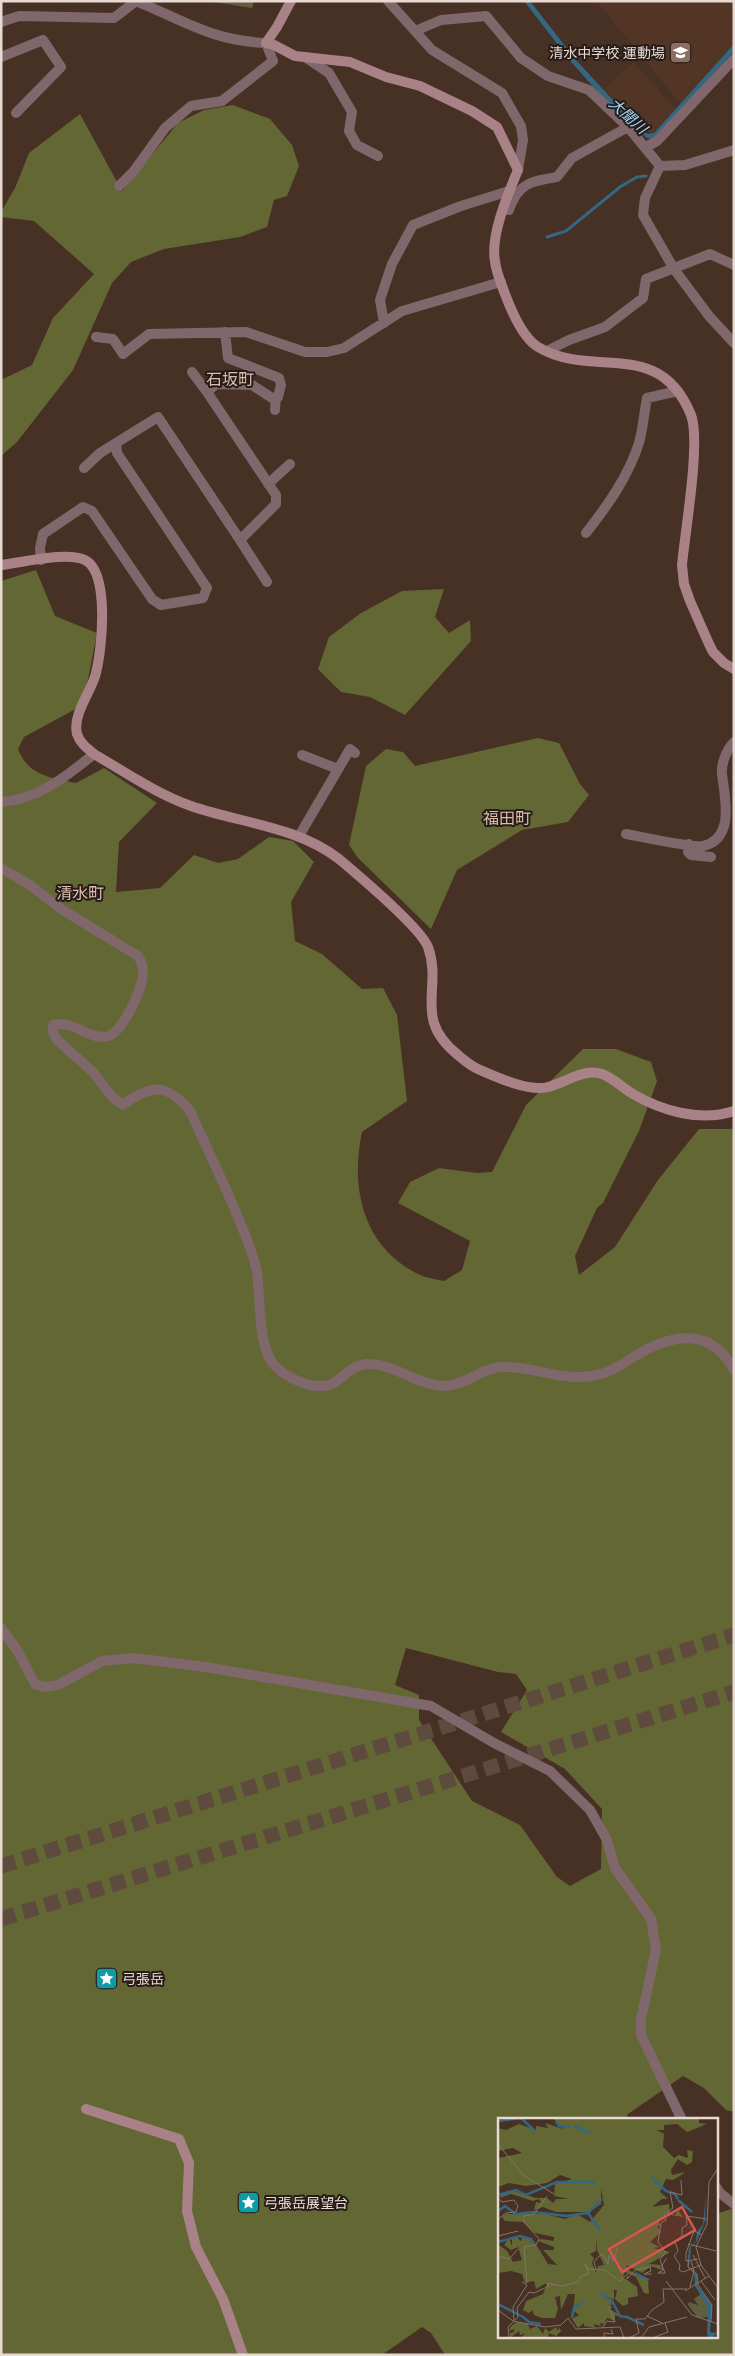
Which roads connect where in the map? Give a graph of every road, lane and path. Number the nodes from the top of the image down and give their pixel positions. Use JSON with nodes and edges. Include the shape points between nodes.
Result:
{"nodes":[{"id":1,"x":136,"y":1,"type":"edge"},
{"id":2,"x":291,"y":1,"type":"edge"},
{"id":3,"x":388,"y":1,"type":"edge"},
{"id":4,"x":1,"y":22,"type":"edge"},
{"id":5,"x":415,"y":31,"type":"junction"},
{"id":6,"x":266,"y":43,"type":"junction"},
{"id":7,"x":1,"y":57,"type":"edge"},
{"id":8,"x":305,"y":57,"type":"junction"},
{"id":9,"x":734,"y":59,"type":"edge"},
{"id":10,"x":16,"y":113,"type":"dead end"},
{"id":11,"x":628,"y":127,"type":"junction"},
{"id":12,"x":646,"y":147,"type":"junction"},
{"id":13,"x":734,"y":150,"type":"edge"},
{"id":14,"x":378,"y":156,"type":"dead end"},
{"id":15,"x":660,"y":166,"type":"junction"},
{"id":16,"x":518,"y":170,"type":"junction"},
{"id":17,"x":119,"y":186,"type":"dead end"},
{"id":18,"x":509,"y":191,"type":"junction"},
{"id":19,"x":504,"y":209,"type":"junction"},
{"id":20,"x":734,"y":265,"type":"edge"},
{"id":21,"x":674,"y":268,"type":"junction"},
{"id":22,"x":501,"y":282,"type":"junction"},
{"id":23,"x":384,"y":323,"type":"junction"},
{"id":24,"x":224,"y":332,"type":"junction"},
{"id":25,"x":96,"y":337,"type":"dead end"},
{"id":26,"x":734,"y":343,"type":"edge"},
{"id":27,"x":547,"y":351,"type":"junction"},
{"id":28,"x":192,"y":372,"type":"dead end"},
{"id":29,"x":678,"y":391,"type":"junction"},
{"id":30,"x":207,"y":392,"type":"junction"},
{"id":31,"x":276,"y":397,"type":"junction"},
{"id":32,"x":275,"y":410,"type":"dead end"},
{"id":33,"x":116,"y":443,"type":"junction"},
{"id":34,"x":290,"y":464,"type":"dead end"},
{"id":35,"x":84,"y":468,"type":"dead end"},
{"id":36,"x":268,"y":484,"type":"junction"},
{"id":37,"x":586,"y":532,"type":"dead end"},
{"id":38,"x":240,"y":540,"type":"junction"},
{"id":39,"x":41,"y":560,"type":"junction"},
{"id":40,"x":1,"y":565,"type":"edge"},
{"id":41,"x":267,"y":582,"type":"dead end"},
{"id":42,"x":734,"y":669,"type":"edge"},
{"id":43,"x":734,"y":742,"type":"edge"},
{"id":44,"x":356,"y":753,"type":"dead end"},
{"id":45,"x":94,"y":754,"type":"junction"},
{"id":46,"x":302,"y":755,"type":"dead end"},
{"id":47,"x":338,"y":769,"type":"junction"},
{"id":48,"x":1,"y":802,"type":"edge"},
{"id":49,"x":626,"y":834,"type":"dead end"},
{"id":50,"x":299,"y":836,"type":"junction"},
{"id":51,"x":689,"y":844,"type":"junction"},
{"id":52,"x":712,"y":857,"type":"dead end"},
{"id":53,"x":1,"y":868,"type":"edge"},
{"id":54,"x":734,"y":1111,"type":"edge"},
{"id":55,"x":734,"y":1370,"type":"edge"},
{"id":56,"x":1,"y":1628,"type":"edge"},
{"id":57,"x":86,"y":2109,"type":"dead end"},
{"id":58,"x":681,"y":2118,"type":"edge"},
{"id":59,"x":718,"y":2190,"type":"edge"},
{"id":60,"x":734,"y":2204,"type":"edge"},
{"id":61,"x":243,"y":2355,"type":"edge"}],
"edges":[{"from":1,"to":4,"type":"street","via":[[114,18],[19,16]]},
{"from":1,"to":6,"type":"street","via":[[216,36]]},
{"from":2,"to":6,"type":"street"},
{"from":3,"to":5,"type":"street"},
{"from":5,"to":11,"type":"street","via":[[441,20],[486,16],[521,58],[548,76],[589,90]]},
{"from":5,"to":16,"type":"street","via":[[432,50],[502,93],[521,126],[523,140]]},
{"from":6,"to":8,"type":"street"},
{"from":6,"to":17,"type":"street","via":[[273,61],[222,101],[191,106],[165,128]]},
{"from":7,"to":10,"type":"street","via":[[43,40],[61,67]]},
{"from":8,"to":14,"type":"street","via":[[329,73],[352,112],[349,131],[357,145]]},
{"from":8,"to":16,"type":"street","via":[[350,62],[386,77],[420,86],[472,111],[497,127]]},
{"from":9,"to":12,"type":"street","via":[[657,141]]},
{"from":11,"to":12,"type":"street"},
{"from":11,"to":19,"type":"street","via":[[572,158],[557,176],[533,181],[518,190],[509,210]]},
{"from":12,"to":15,"type":"street"},
{"from":13,"to":15,"type":"street","via":[[686,165]]},
{"from":15,"to":21,"type":"street","via":[[642,208],[643,216]]},
{"from":16,"to":18,"type":"street"},
{"from":18,"to":19,"type":"street"},
{"from":18,"to":23,"type":"street","via":[[413,226],[392,264],[380,300]]},
{"from":19,"to":22,"type":"street","via":[[494,260]]},
{"from":20,"to":21,"type":"street","via":[[710,254]]},
{"from":21,"to":26,"type":"street","via":[[709,316]]},
{"from":21,"to":27,"type":"street","via":[[646,279],[643,298],[605,327]]},
{"from":22,"to":23,"type":"street","via":[[402,311]]},
{"from":22,"to":27,"type":"street","via":[[513,316],[530,341]]},
{"from":23,"to":24,"type":"street","via":[[344,348],[327,352],[305,352],[246,332]]},
{"from":24,"to":25,"type":"street","via":[[149,334],[123,354],[113,339]]},
{"from":24,"to":31,"type":"street","via":[[228,358],[280,378]]},
{"from":27,"to":29,"type":"street","via":[[572,359],[640,365],[662,375]]},
{"from":28,"to":30,"type":"street"},
{"from":29,"to":37,"type":"street","via":[[647,398],[639,442],[626,475]]},
{"from":29,"to":42,"type":"street","via":[[691,416],[695,438],[682,565],[684,584],[713,652]]},
{"from":30,"to":31,"type":"street","via":[[216,384],[252,386],[272,398]]},
{"from":30,"to":36,"type":"street"},
{"from":31,"to":32,"type":"street"},
{"from":33,"to":35,"type":"street"},
{"from":33,"to":38,"type":"street","via":[[158,417]]},
{"from":33,"to":39,"type":"street","via":[[117,453],[207,588],[204,598],[161,605],[152,599],[92,510],[83,507],[43,534]]},
{"from":34,"to":36,"type":"street"},
{"from":36,"to":38,"type":"street","via":[[276,495],[276,504]]},
{"from":38,"to":41,"type":"street"},
{"from":39,"to":40,"type":"street"},
{"from":39,"to":45,"type":"street","via":[[68,557],[85,560],[97,573],[103,598],[98,663],[76,723],[82,744]]},
{"from":43,"to":51,"type":"street","via":[[724,759],[722,772],[730,816],[726,828],[711,843],[702,846]]},
{"from":44,"to":47,"type":"street","via":[[350,749]]},
{"from":45,"to":48,"type":"street","via":[[32,796]]},
{"from":45,"to":50,"type":"street","via":[[189,805]]},
{"from":46,"to":47,"type":"street"},
{"from":47,"to":50,"type":"street"},
{"from":49,"to":51,"type":"street"},
{"from":50,"to":54,"type":"street","via":[[338,859],[410,922],[428,946],[432,967],[432,1020],[446,1045],[475,1068],[519,1085],[546,1088],[578,1075],[601,1074],[665,1110],[698,1116]]},
{"from":51,"to":52,"type":"street","via":[[691,855]]},
{"from":53,"to":55,"type":"street","via":[[138,956],[142,962],[143,976],[133,1005],[119,1030],[110,1036],[98,1036],[61,1022],[53,1025],[53,1032],[57,1040],[93,1072],[113,1098],[123,1104],[154,1088],[180,1099],[190,1111],[245,1233],[257,1270],[266,1351],[275,1366],[289,1376],[314,1385],[328,1384],[368,1363],[444,1386],[463,1383],[499,1367],[518,1367],[570,1377],[600,1375],[662,1342],[688,1338],[718,1348]]},
{"from":56,"to":58,"type":"street","via":[[35,1684],[44,1688],[58,1685],[102,1661],[134,1658],[206,1667],[431,1706],[550,1771],[590,1810],[607,1840],[615,1868],[651,1919],[656,1950],[641,2019],[641,2035]]},
{"from":57,"to":61,"type":"street","via":[[179,2139],[189,2163],[187,2211],[194,2240],[223,2299]]},
{"from":59,"to":60,"type":"street"}]}
